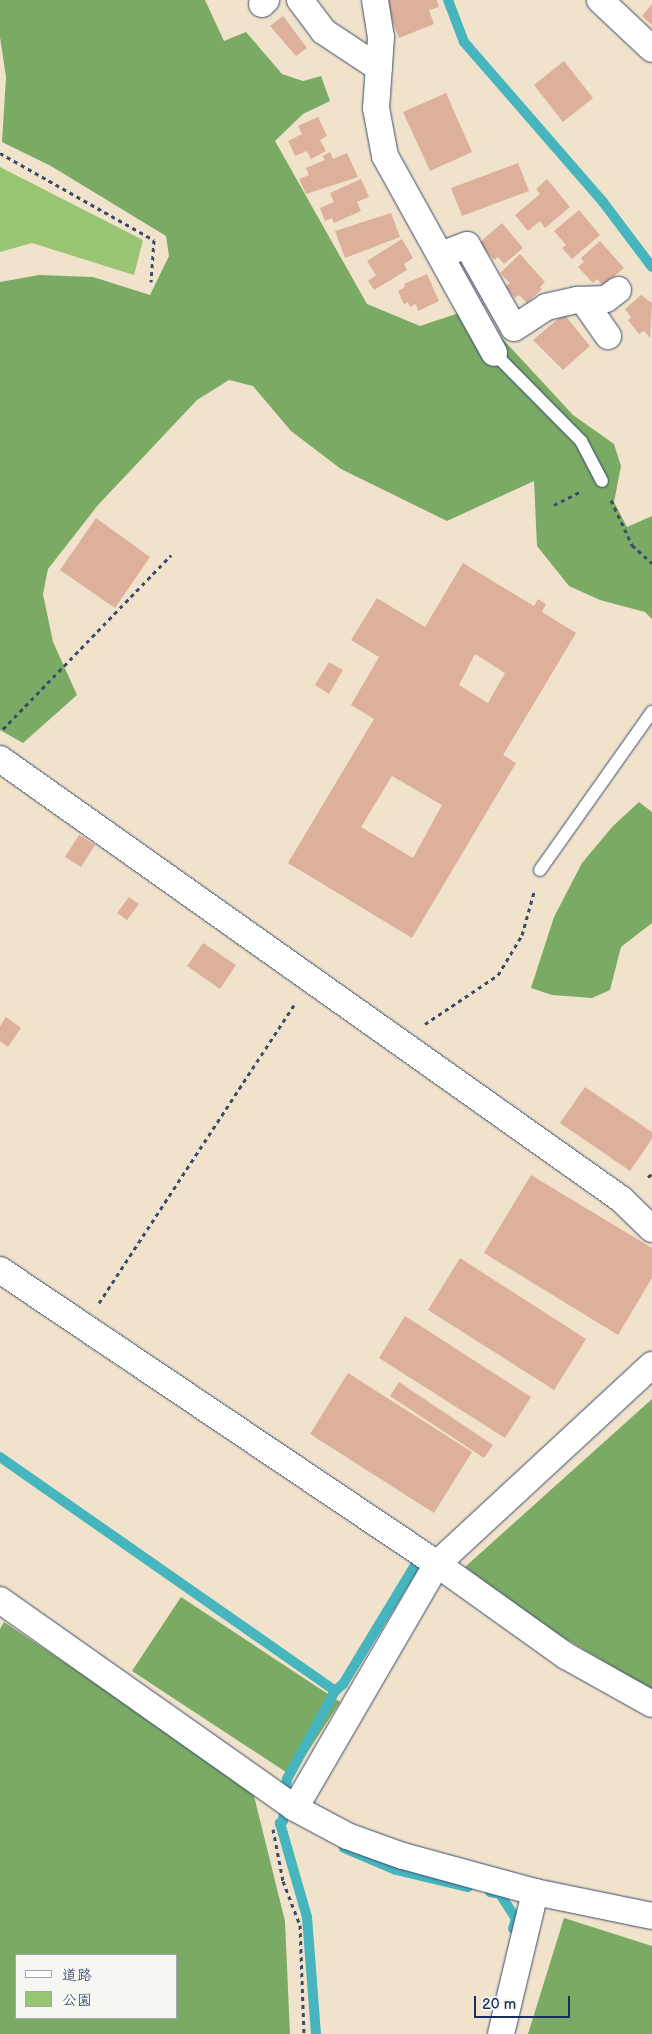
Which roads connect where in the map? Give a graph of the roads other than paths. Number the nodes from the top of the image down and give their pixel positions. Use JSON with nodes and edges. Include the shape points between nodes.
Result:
{"nodes":[{"id":1,"x":300,"y":0,"type":"edge"},
{"id":2,"x":375,"y":0,"type":"edge"},
{"id":3,"x":600,"y":0,"type":"edge"},
{"id":4,"x":652,"y":49,"type":"edge"},
{"id":5,"x":379,"y":68,"type":"junction"},
{"id":6,"x":441,"y":255,"type":"junction"},
{"id":7,"x":618,"y":290,"type":"dead end"},
{"id":8,"x":583,"y":300,"type":"junction"},
{"id":9,"x":608,"y":336,"type":"dead end"},
{"id":10,"x":494,"y":353,"type":"joint"},
{"id":11,"x":602,"y":481,"type":"road end"},
{"id":12,"x":652,"y":712,"type":"edge"},
{"id":13,"x":0,"y":759,"type":"edge"},
{"id":14,"x":540,"y":870,"type":"road end"},
{"id":15,"x":652,"y":1229,"type":"edge"},
{"id":16,"x":0,"y":1270,"type":"edge"},
{"id":17,"x":652,"y":1366,"type":"edge"},
{"id":18,"x":437,"y":1564,"type":"junction"},
{"id":19,"x":0,"y":1600,"type":"edge"},
{"id":20,"x":652,"y":1704,"type":"edge"},
{"id":21,"x":294,"y":1807,"type":"junction"},
{"id":22,"x":535,"y":1892,"type":"junction"},
{"id":23,"x":652,"y":1916,"type":"edge"},
{"id":24,"x":501,"y":2034,"type":"edge"}],
"edges":[{"from":1,"to":5,"type":"street","via":[[323,31]]},
{"from":2,"to":5,"type":"street","via":[[381,37]]},
{"from":3,"to":4,"type":"street"},
{"from":5,"to":6,"type":"street","via":[[376,108],[385,156]]},
{"from":6,"to":8,"type":"street","via":[[468,245],[514,328],[546,307]]},
{"from":6,"to":10,"type":"street"},
{"from":7,"to":8,"type":"street","via":[[606,299]]},
{"from":8,"to":9,"type":"street"},
{"from":10,"to":11,"type":"lane","via":[[581,441]]},
{"from":12,"to":14,"type":"lane"},
{"from":13,"to":15,"type":"street","via":[[621,1199]]},
{"from":16,"to":18,"type":"street"},
{"from":17,"to":18,"type":"street"},
{"from":18,"to":20,"type":"street","via":[[566,1656]]},
{"from":18,"to":21,"type":"street"},
{"from":19,"to":21,"type":"street"},
{"from":21,"to":22,"type":"street","via":[[347,1836],[402,1856]]},
{"from":22,"to":23,"type":"street"},
{"from":22,"to":24,"type":"street"}]}
